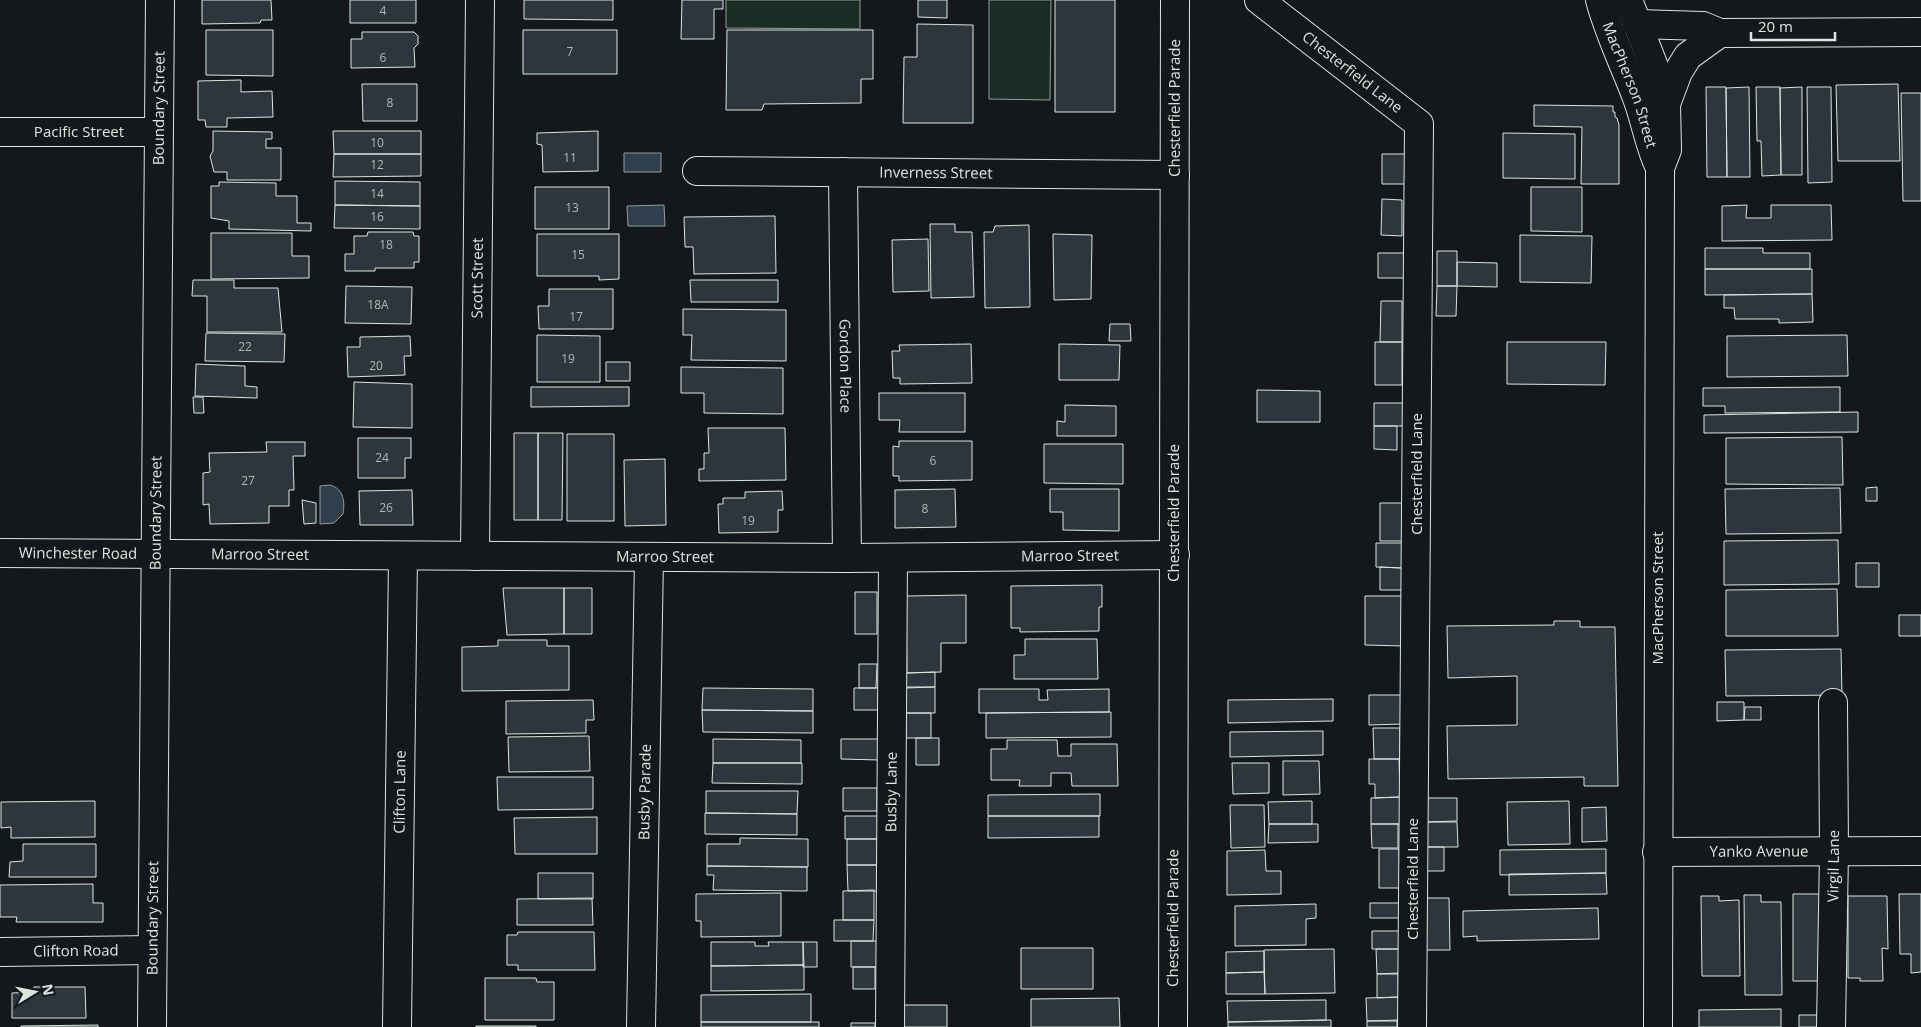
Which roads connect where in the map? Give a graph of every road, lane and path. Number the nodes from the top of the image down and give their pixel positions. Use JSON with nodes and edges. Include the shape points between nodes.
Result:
{"nodes":[{"id":1,"x":160,"y":0,"type":"edge"},
{"id":2,"x":480,"y":0,"type":"edge"},
{"id":3,"x":1175,"y":0,"type":"edge"},
{"id":4,"x":1259,"y":0,"type":"edge"},
{"id":5,"x":1600,"y":0,"type":"edge"},
{"id":6,"x":1632,"y":12,"type":"edge"},
{"id":7,"x":1921,"y":32,"type":"edge"},
{"id":8,"x":1720,"y":33,"type":"junction"},
{"id":9,"x":1612,"y":39,"type":"junction"},
{"id":10,"x":1666,"y":104,"type":"junction"},
{"id":11,"x":0,"y":132,"type":"edge"},
{"id":12,"x":158,"y":132,"type":"junction"},
{"id":13,"x":1660,"y":168,"type":"junction"},
{"id":14,"x":697,"y":171,"type":"dead end"},
{"id":15,"x":843,"y":172,"type":"junction"},
{"id":16,"x":1175,"y":175,"type":"junction"},
{"id":17,"x":0,"y":553,"type":"edge"},
{"id":18,"x":156,"y":554,"type":"junction"},
{"id":19,"x":1175,"y":554,"type":"junction"},
{"id":20,"x":404,"y":556,"type":"junction"},
{"id":21,"x":475,"y":556,"type":"junction"},
{"id":22,"x":649,"y":557,"type":"junction"},
{"id":23,"x":847,"y":558,"type":"junction"},
{"id":24,"x":893,"y":558,"type":"junction"},
{"id":25,"x":1832,"y":703,"type":"dead end"},
{"id":26,"x":1921,"y":851,"type":"edge"},
{"id":27,"x":1657,"y":852,"type":"junction"},
{"id":28,"x":1834,"y":852,"type":"junction"},
{"id":29,"x":152,"y":950,"type":"junction"},
{"id":30,"x":0,"y":952,"type":"edge"},
{"id":31,"x":152,"y":1027,"type":"edge"},
{"id":32,"x":397,"y":1027,"type":"edge"},
{"id":33,"x":641,"y":1027,"type":"edge"},
{"id":34,"x":890,"y":1027,"type":"edge"},
{"id":35,"x":1173,"y":1027,"type":"edge"},
{"id":36,"x":1412,"y":1027,"type":"edge"},
{"id":37,"x":1658,"y":1027,"type":"edge"},
{"id":38,"x":1831,"y":1027,"type":"edge"}],
"edges":[{"from":1,"to":12,"type":"street","name":"Boundary Street"},
{"from":2,"to":21,"type":"street","name":"Scott Street"},
{"from":3,"to":16,"type":"street","name":"Chesterfield Parade"},
{"from":4,"to":36,"type":"street","name":"Chesterfield Lane","via":[[1419,124]]},
{"from":5,"to":9,"type":"street","name":"MacPherson Street"},
{"from":6,"to":8,"type":"street","via":[[1703,26]]},
{"from":6,"to":9,"type":"street"},
{"from":6,"to":10,"type":"street","name":"MacPherson Street"},
{"from":7,"to":8,"type":"street"},
{"from":8,"to":10,"type":"street","via":[[1688,56]]},
{"from":9,"to":13,"type":"street","name":"MacPherson Street","via":[[1638,100]]},
{"from":10,"to":13,"type":"street","name":"MacPherson Street","via":[[1667,150]]},
{"from":11,"to":12,"type":"street","name":"Pacific Street"},
{"from":12,"to":18,"type":"street","name":"Boundary Street"},
{"from":13,"to":27,"type":"street","name":"MacPherson Street"},
{"from":14,"to":15,"type":"street","name":"Inverness Street"},
{"from":15,"to":16,"type":"street","name":"Inverness Street"},
{"from":15,"to":23,"type":"street","name":"Gordon Place"},
{"from":16,"to":19,"type":"street","name":"Chesterfield Parade"},
{"from":17,"to":18,"type":"street","name":"Winchester Road"},
{"from":18,"to":20,"type":"street","name":"Marroo Street"},
{"from":18,"to":29,"type":"street","name":"Boundary Street"},
{"from":19,"to":24,"type":"street","name":"Marroo Street"},
{"from":19,"to":35,"type":"street","name":"Chesterfield Parade"},
{"from":20,"to":21,"type":"street","name":"Marroo Street"},
{"from":20,"to":32,"type":"street","name":"Clifton Lane"},
{"from":21,"to":22,"type":"street","name":"Marroo Street"},
{"from":22,"to":23,"type":"street","name":"Marroo Street"},
{"from":22,"to":33,"type":"street","name":"Busby Parade"},
{"from":23,"to":24,"type":"street","name":"Marroo Street"},
{"from":24,"to":34,"type":"street","name":"Busby Lane"},
{"from":25,"to":28,"type":"street","name":"Virgil Lane"},
{"from":26,"to":28,"type":"street","name":"Yanko Avenue"},
{"from":27,"to":28,"type":"street","name":"Yanko Avenue"},
{"from":27,"to":37,"type":"street","name":"MacPherson Street"},
{"from":28,"to":38,"type":"street","name":"Virgil Lane"},
{"from":29,"to":30,"type":"street","name":"Clifton Road"},
{"from":29,"to":31,"type":"street","name":"Boundary Street"}]}
